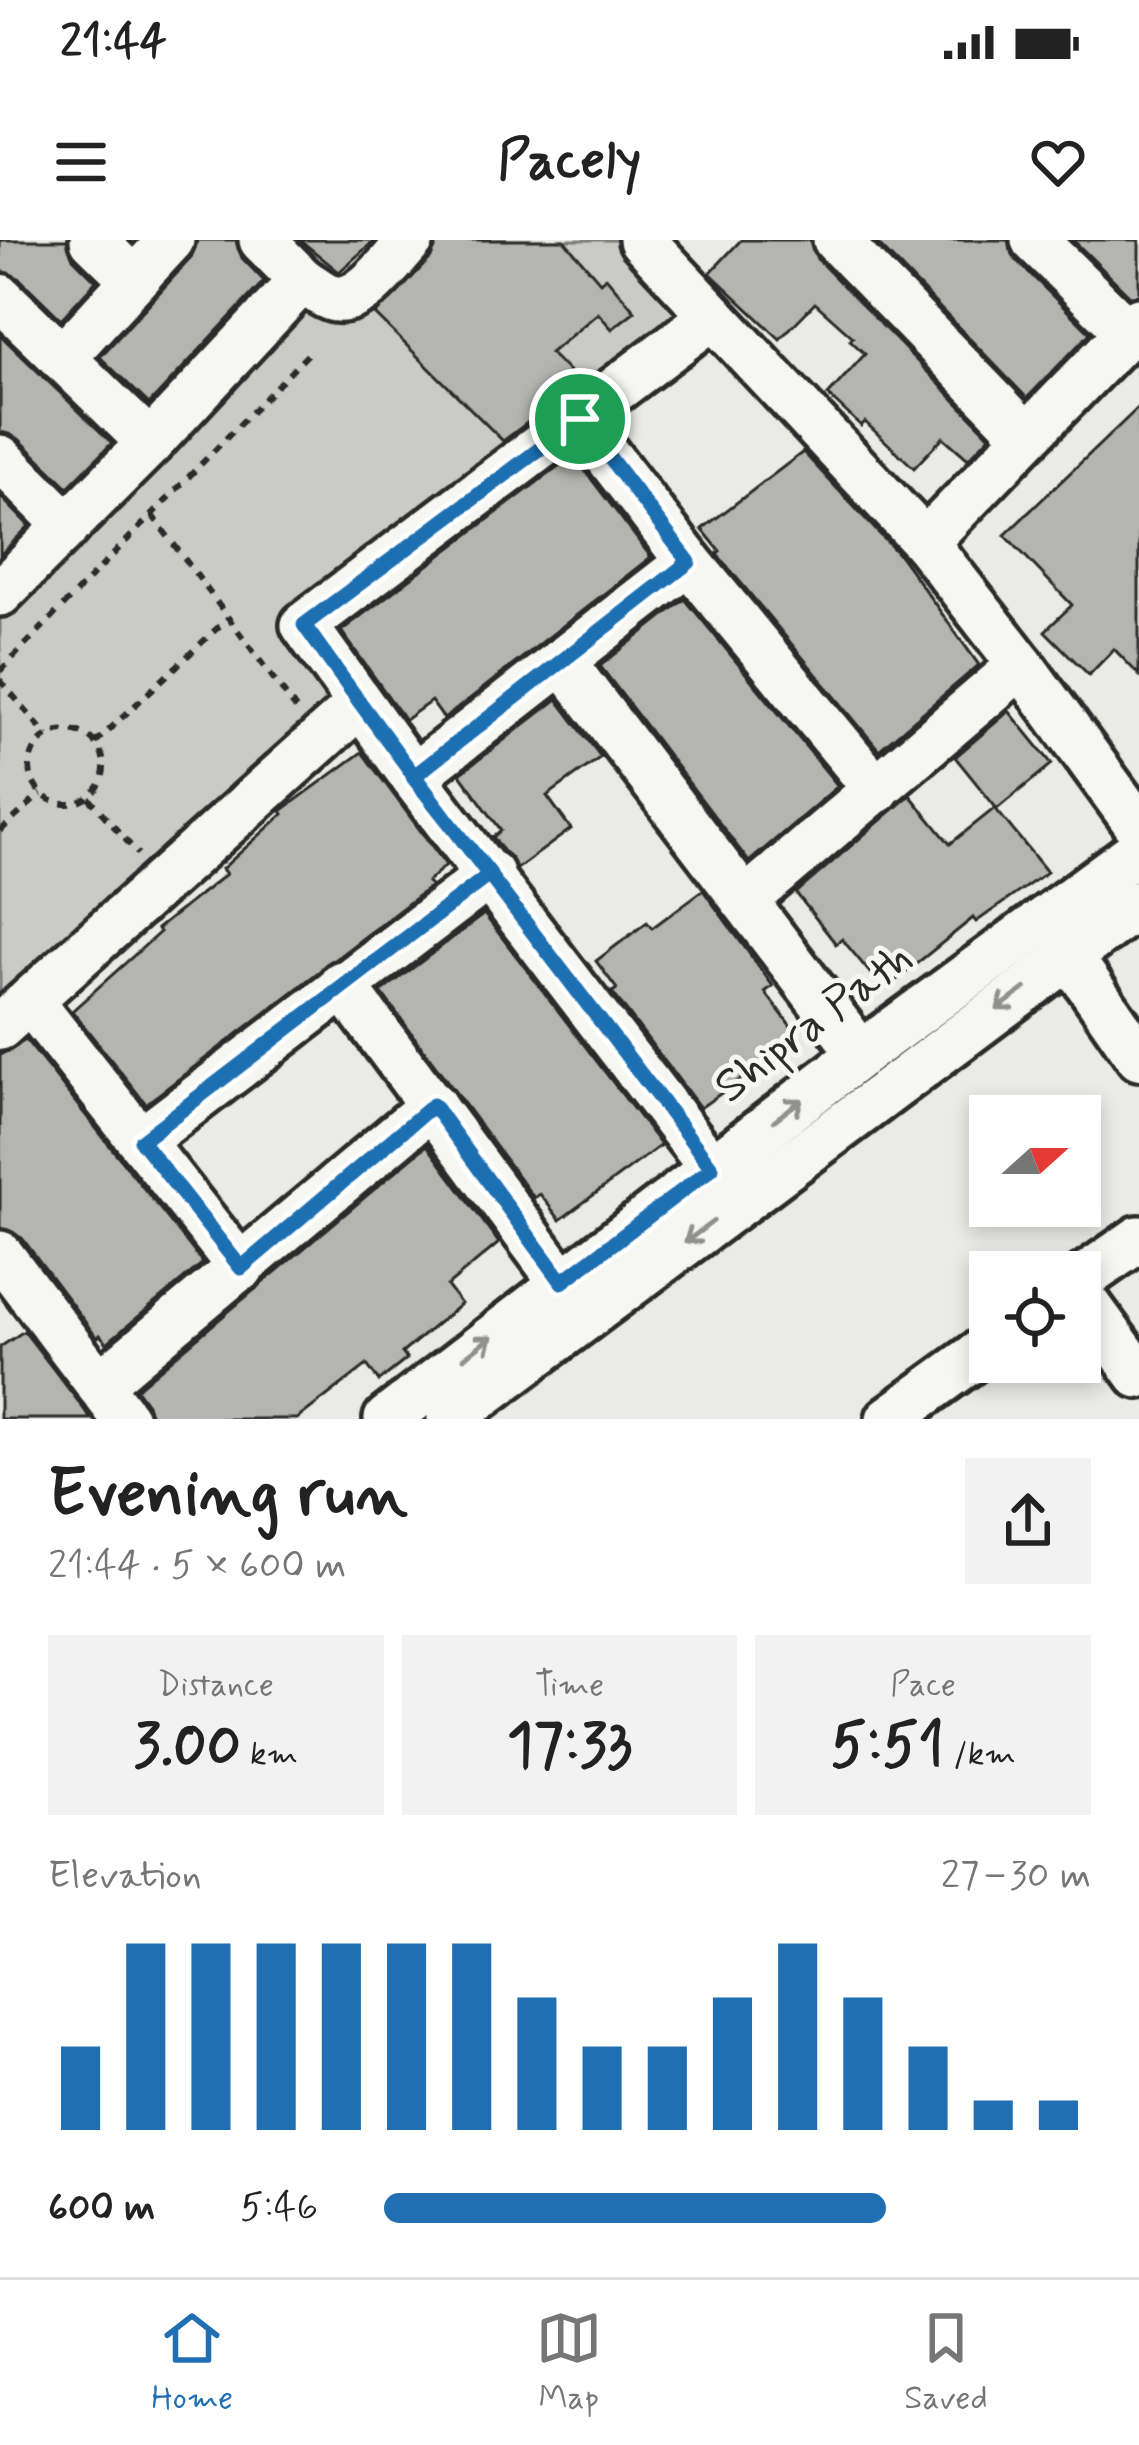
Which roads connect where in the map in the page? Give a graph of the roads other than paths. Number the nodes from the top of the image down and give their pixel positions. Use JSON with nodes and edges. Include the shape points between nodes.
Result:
{"nodes":[{"id":1,"x":93,"y":240,"type":"edge"},
{"id":2,"x":171,"y":240,"type":"edge"},
{"id":3,"x":262,"y":240,"type":"edge"},
{"id":4,"x":411,"y":240,"type":"edge"},
{"id":5,"x":642,"y":240,"type":"edge"},
{"id":6,"x":836,"y":240,"type":"edge"},
{"id":7,"x":1034,"y":240,"type":"edge"},
{"id":8,"x":133,"y":278,"type":"junction"},
{"id":9,"x":302,"y":280,"type":"junction"},
{"id":10,"x":0,"y":297,"type":"edge"},
{"id":11,"x":712,"y":316,"type":"junction"},
{"id":12,"x":1134,"y":327,"type":"edge"},
{"id":13,"x":62,"y":358,"type":"junction"},
{"id":14,"x":580,"y":419,"type":"junction"},
{"id":15,"x":1027,"y":436,"type":"junction"},
{"id":16,"x":150,"y":443,"type":"junction"},
{"id":17,"x":0,"y":458,"type":"edge"},
{"id":18,"x":68,"y":526,"type":"junction"},
{"id":19,"x":925,"y":542,"type":"junction"},
{"id":20,"x":689,"y":562,"type":"junction"},
{"id":21,"x":0,"y":592,"type":"edge"},
{"id":22,"x":563,"y":662,"type":"junction"},
{"id":23,"x":1021,"y":665,"type":"junction"},
{"id":24,"x":360,"y":704,"type":"junction"},
{"id":25,"x":413,"y":777,"type":"junction"},
{"id":26,"x":877,"y":790,"type":"junction"},
{"id":27,"x":1139,"y":827,"type":"edge"},
{"id":28,"x":1139,"y":850,"type":"edge"},
{"id":29,"x":490,"y":874,"type":"junction"},
{"id":30,"x":746,"y":900,"type":"junction"},
{"id":31,"x":1139,"y":904,"type":"edge"},
{"id":32,"x":1069,"y":956,"type":"junction"},
{"id":33,"x":343,"y":984,"type":"junction"},
{"id":34,"x":16,"y":1014,"type":"edge"},
{"id":35,"x":861,"y":1054,"type":"junction"},
{"id":36,"x":1139,"y":1057,"type":"edge"},
{"id":37,"x":433,"y":1105,"type":"junction"},
{"id":38,"x":141,"y":1141,"type":"junction"},
{"id":39,"x":712,"y":1168,"type":"junction"},
{"id":40,"x":1139,"y":1239,"type":"edge"},
{"id":41,"x":1101,"y":1265,"type":"edge"},
{"id":42,"x":241,"y":1268,"type":"junction"},
{"id":43,"x":6,"y":1275,"type":"edge"},
{"id":44,"x":562,"y":1282,"type":"junction"},
{"id":45,"x":1101,"y":1323,"type":"edge"},
{"id":46,"x":969,"y":1361,"type":"edge"},
{"id":47,"x":1139,"y":1375,"type":"edge"},
{"id":48,"x":112,"y":1402,"type":"edge"},
{"id":49,"x":504,"y":1402,"type":"edge"},
{"id":50,"x":387,"y":1419,"type":"edge"},
{"id":51,"x":450,"y":1419,"type":"edge"},
{"id":52,"x":890,"y":1419,"type":"edge"}],
"edges":[{"from":1,"to":8,"type":"street"},
{"from":2,"to":8,"type":"street"},
{"from":3,"to":9,"type":"street"},
{"from":4,"to":9,"type":"street","via":[[360,292],[341,300]]},
{"from":5,"to":11,"type":"street"},
{"from":6,"to":15,"type":"street"},
{"from":7,"to":12,"type":"street"},
{"from":8,"to":13,"type":"street"},
{"from":9,"to":16,"type":"street"},
{"from":10,"to":13,"type":"street"},
{"from":11,"to":14,"type":"street"},
{"from":11,"to":19,"type":"street"},
{"from":12,"to":15,"type":"street"},
{"from":13,"to":16,"type":"street"},
{"from":14,"to":20,"type":"street"},
{"from":14,"to":24,"type":"street","via":[[304,625]]},
{"from":15,"to":19,"type":"street"},
{"from":16,"to":18,"type":"street"},
{"from":17,"to":18,"type":"street"},
{"from":18,"to":21,"type":"street"},
{"from":19,"to":23,"type":"street"},
{"from":20,"to":22,"type":"street"},
{"from":20,"to":26,"type":"street"},
{"from":22,"to":25,"type":"street"},
{"from":22,"to":30,"type":"street"},
{"from":23,"to":26,"type":"street"},
{"from":23,"to":27,"type":"street"},
{"from":24,"to":25,"type":"street"},
{"from":24,"to":34,"type":"street"},
{"from":25,"to":29,"type":"street"},
{"from":26,"to":30,"type":"street"},
{"from":28,"to":35,"type":"street","name":"Shipra Path"},
{"from":29,"to":33,"type":"street"},
{"from":29,"to":39,"type":"street"},
{"from":30,"to":35,"type":"street"},
{"from":31,"to":32,"type":"street","name":"Shipra Path"},
{"from":32,"to":36,"type":"street"},
{"from":32,"to":49,"type":"street","name":"Shipra Path","one_way":true},
{"from":33,"to":37,"type":"street"},
{"from":33,"to":38,"type":"street"},
{"from":34,"to":38,"type":"street"},
{"from":39,"to":35,"type":"street","name":"Shipra Path","one_way":true},
{"from":37,"to":42,"type":"street"},
{"from":37,"to":44,"type":"street"},
{"from":38,"to":42,"type":"street"},
{"from":39,"to":44,"type":"street","name":"Shipra Path"},
{"from":40,"to":41,"type":"street"},
{"from":42,"to":48,"type":"street"},
{"from":43,"to":48,"type":"street"},
{"from":50,"to":44,"type":"street","name":"Shipra Path","one_way":true},
{"from":45,"to":47,"type":"street"},
{"from":46,"to":52,"type":"street"},
{"from":49,"to":51,"type":"street","name":"Shipra Path"}]}
